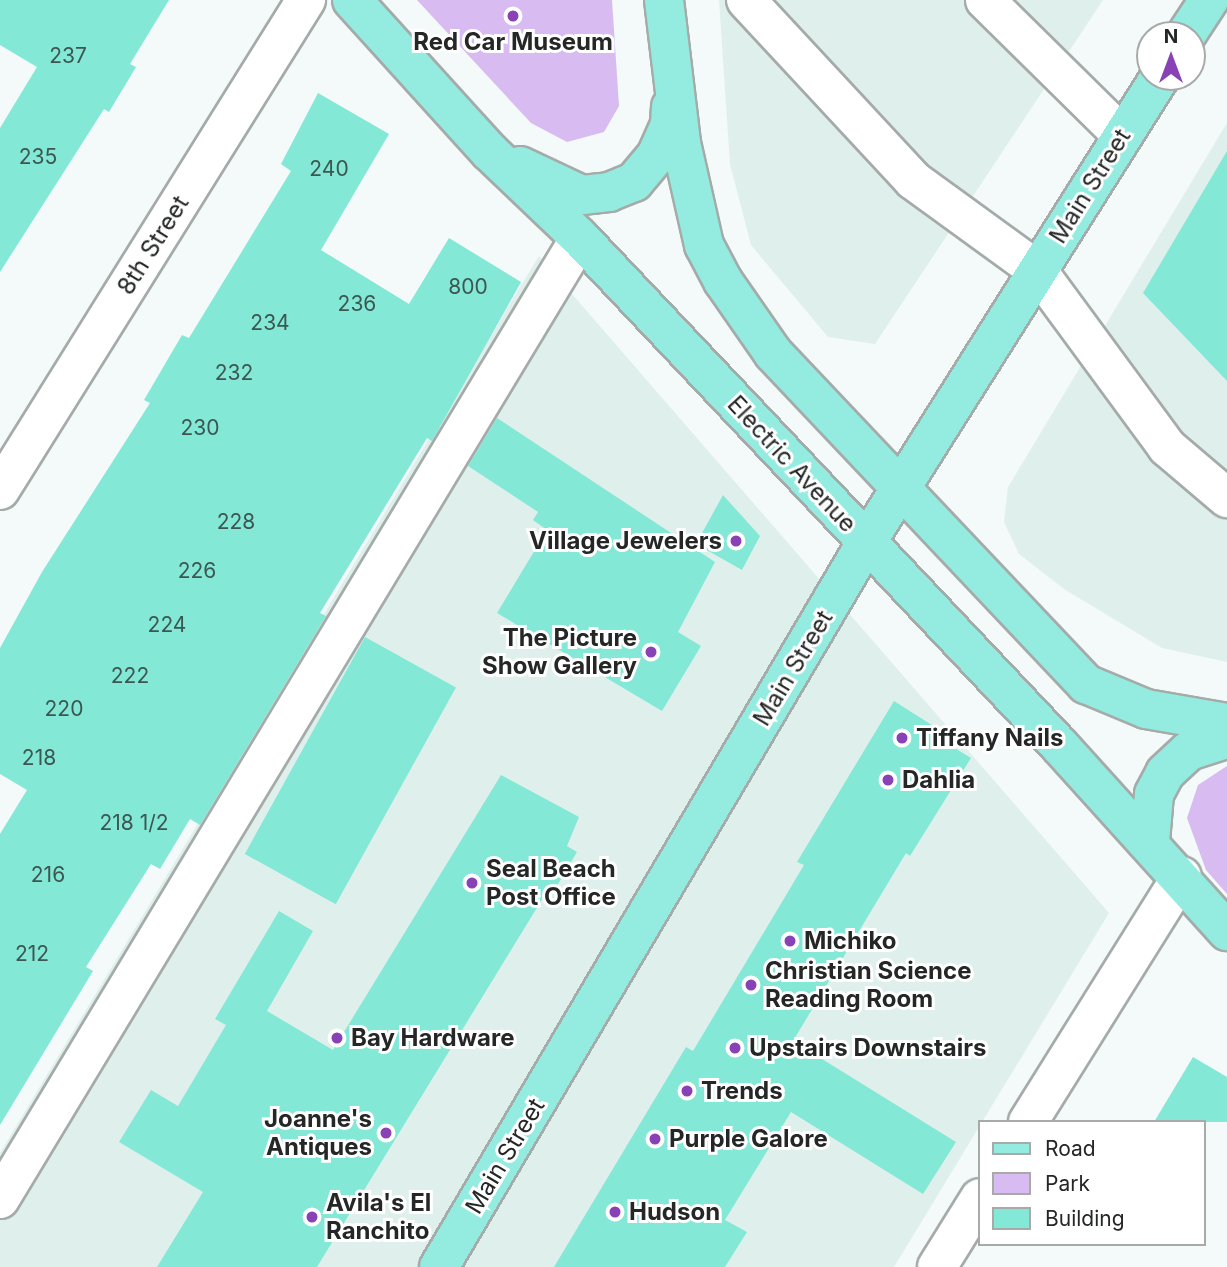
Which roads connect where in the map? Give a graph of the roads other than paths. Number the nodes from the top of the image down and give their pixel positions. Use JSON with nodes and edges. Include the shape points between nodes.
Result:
{"nodes":[{"id":1,"x":306,"y":0,"type":"edge"},
{"id":2,"x":352,"y":0,"type":"edge"},
{"id":3,"x":664,"y":0,"type":"edge"},
{"id":4,"x":746,"y":0,"type":"edge"},
{"id":5,"x":985,"y":0,"type":"edge"},
{"id":6,"x":1209,"y":0,"type":"edge"},
{"id":7,"x":1195,"y":21,"type":"edge"},
{"id":8,"x":673,"y":86,"type":"junction"},
{"id":9,"x":1151,"y":91,"type":"edge"},
{"id":10,"x":1122,"y":135,"type":"junction"},
{"id":11,"x":489,"y":152,"type":"junction"},
{"id":12,"x":580,"y":239,"type":"junction"},
{"id":13,"x":1037,"y":270,"type":"junction"},
{"id":14,"x":900,"y":489,"type":"junction"},
{"id":15,"x":0,"y":490,"type":"edge"},
{"id":16,"x":1227,"y":498,"type":"edge"},
{"id":17,"x":866,"y":543,"type":"junction"},
{"id":18,"x":1227,"y":723,"type":"edge"},
{"id":19,"x":1227,"y":739,"type":"edge"},
{"id":20,"x":1150,"y":842,"type":"junction"},
{"id":21,"x":1182,"y":876,"type":"junction"},
{"id":22,"x":1227,"y":931,"type":"edge"},
{"id":23,"x":1029,"y":1120,"type":"edge"},
{"id":24,"x":0,"y":1199,"type":"edge"},
{"id":25,"x":978,"y":1202,"type":"edge"},
{"id":26,"x":439,"y":1267,"type":"edge"},
{"id":27,"x":937,"y":1267,"type":"edge"}],
"edges":[{"from":1,"to":15,"type":"street","name":"8th Street"},
{"from":2,"to":11,"type":"main road","name":"Electric Avenue"},
{"from":3,"to":8,"type":"main road"},
{"from":4,"to":13,"type":"street","via":[[913,180]]},
{"from":5,"to":10,"type":"street"},
{"from":6,"to":7,"type":"main road"},
{"from":8,"to":11,"type":"main road","via":[[670,125],[656,156],[634,182],[609,192],[582,195]]},
{"from":8,"to":14,"type":"main road","via":[[692,205],[704,245],[723,281],[773,353]]},
{"from":9,"to":10,"type":"main road","name":"Main Street"},
{"from":10,"to":13,"type":"main road","name":"Main Street"},
{"from":11,"to":12,"type":"main road","name":"Electric Avenue"},
{"from":12,"to":17,"type":"main road","name":"Electric Avenue"},
{"from":12,"to":24,"type":"street"},
{"from":13,"to":14,"type":"main road","name":"Main Street"},
{"from":13,"to":16,"type":"street","via":[[1167,447]]},
{"from":14,"to":17,"type":"main road","name":"Main Street"},
{"from":14,"to":18,"type":"main road","via":[[1086,684],[1146,709]]},
{"from":17,"to":20,"type":"main road","name":"Electric Avenue"},
{"from":17,"to":26,"type":"main road","name":"Main Street"},
{"from":19,"to":20,"type":"main road","via":[[1189,751],[1165,773],[1154,794]]},
{"from":20,"to":21,"type":"main road","name":"Electric Avenue"},
{"from":21,"to":22,"type":"main road","name":"Electric Avenue"},
{"from":21,"to":23,"type":"street"},
{"from":25,"to":27,"type":"street"}]}
